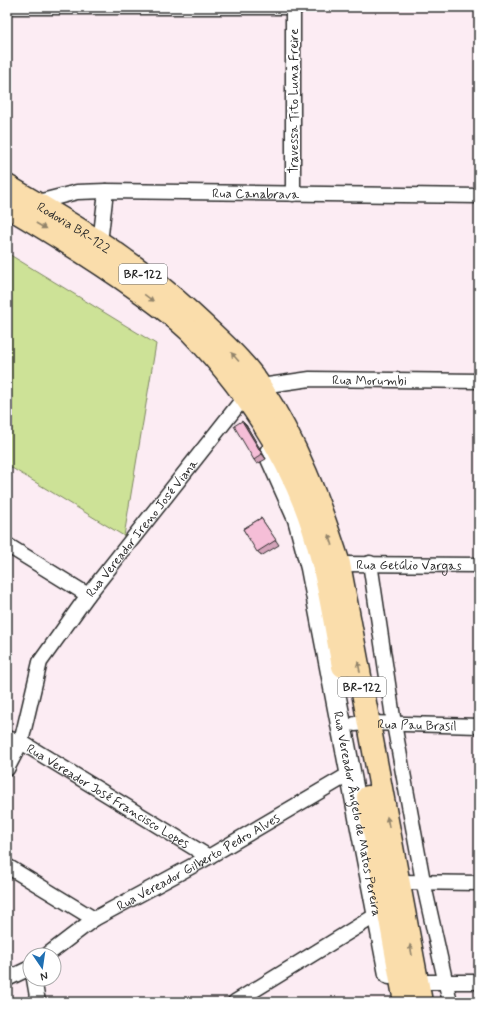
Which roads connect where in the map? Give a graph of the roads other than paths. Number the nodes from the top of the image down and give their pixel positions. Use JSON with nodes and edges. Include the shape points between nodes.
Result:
{"nodes":[{"id":1,"x":293,"y":7,"type":"edge"},
{"id":2,"x":297,"y":7,"type":"edge"},
{"id":3,"x":7,"y":8,"type":"edge"},
{"id":4,"x":7,"y":186,"type":"edge"},
{"id":5,"x":106,"y":191,"type":"junction"},
{"id":6,"x":293,"y":194,"type":"junction"},
{"id":7,"x":479,"y":196,"type":"edge"},
{"id":8,"x":34,"y":202,"type":"junction"},
{"id":9,"x":7,"y":206,"type":"edge"},
{"id":10,"x":100,"y":242,"type":"junction"},
{"id":11,"x":479,"y":381,"type":"edge"},
{"id":12,"x":249,"y":394,"type":"junction"},
{"id":13,"x":7,"y":545,"type":"edge"},
{"id":14,"x":370,"y":563,"type":"junction"},
{"id":15,"x":339,"y":564,"type":"junction"},
{"id":16,"x":479,"y":565,"type":"edge"},
{"id":17,"x":88,"y":595,"type":"junction"},
{"id":18,"x":362,"y":724,"type":"junction"},
{"id":19,"x":394,"y":724,"type":"junction"},
{"id":20,"x":479,"y":726,"type":"edge"},
{"id":21,"x":7,"y":738,"type":"edge"},
{"id":22,"x":21,"y":742,"type":"junction"},
{"id":23,"x":7,"y":769,"type":"edge"},
{"id":24,"x":351,"y":773,"type":"junction"},
{"id":25,"x":209,"y":857,"type":"junction"},
{"id":26,"x":7,"y":866,"type":"edge"},
{"id":27,"x":423,"y":881,"type":"junction"},
{"id":28,"x":399,"y":882,"type":"junction"},
{"id":29,"x":479,"y":883,"type":"edge"},
{"id":30,"x":378,"y":914,"type":"junction"},
{"id":31,"x":94,"y":919,"type":"junction"},
{"id":32,"x":57,"y":947,"type":"edge"},
{"id":33,"x":22,"y":972,"type":"edge"},
{"id":34,"x":7,"y":979,"type":"edge"},
{"id":35,"x":446,"y":982,"type":"junction"},
{"id":36,"x":479,"y":982,"type":"edge"},
{"id":37,"x":35,"y":987,"type":"edge"},
{"id":38,"x":419,"y":992,"type":"edge"},
{"id":39,"x":38,"y":1002,"type":"edge"},
{"id":40,"x":235,"y":1002,"type":"edge"},
{"id":41,"x":394,"y":1002,"type":"edge"},
{"id":42,"x":405,"y":1002,"type":"edge"},
{"id":43,"x":450,"y":1002,"type":"edge"}],
"edges":[{"from":1,"to":2,"type":"street"},
{"from":1,"to":3,"type":"street"},
{"from":1,"to":6,"type":"street","name":"Travessa Tito Luna Freire"},
{"from":4,"to":8,"type":"main road","name":"Rodovia BR-122","number":"BR-122"},
{"from":5,"to":6,"type":"street","name":"Rua Canabrava"},
{"from":5,"to":8,"type":"street","name":"Rua Canabrava","via":[[77,192]]},
{"from":5,"to":10,"type":"street"},
{"from":6,"to":7,"type":"street","name":"Rua Canabrava"},
{"from":8,"to":10,"type":"main road","name":"Rodovia BR-122","number":"BR-122"},
{"from":9,"to":12,"type":"main road","name":"Rodovia BR-122","number":"BR-122","one_way":true,"via":[[80,249],[153,301],[190,332]]},
{"from":12,"to":10,"type":"main road","name":"Rodovia BR-122","number":"BR-122","one_way":true,"via":[[225,346],[196,317],[127,260]]},
{"from":11,"to":12,"type":"street","name":"Rua Morumbi","via":[[310,379]]},
{"from":15,"to":12,"type":"main road","number":"BR-122","one_way":true,"via":[[321,508],[288,433]]},
{"from":12,"to":17,"type":"street","name":"Rua Vereador Ireno José Viana"},
{"from":12,"to":18,"type":"main road","number":"BR-122","via":[[308,514]]},
{"from":12,"to":24,"type":"street","name":"Rua Vereador Ângelo de Matos Pereira","via":[[298,519],[311,568]]},
{"from":13,"to":17,"type":"street"},
{"from":14,"to":15,"type":"street","name":"Rua Getúlio Vargas"},
{"from":14,"to":16,"type":"street","name":"Rua Getúlio Vargas"},
{"from":14,"to":19,"type":"street"},
{"from":18,"to":15,"type":"main road","number":"BR-122","one_way":true},
{"from":17,"to":22,"type":"street","name":"Rua Vereador Ireno José Viana","via":[[40,662]]},
{"from":18,"to":19,"type":"street","name":"Rua Pau Brasil"},
{"from":28,"to":18,"type":"main road","number":"BR-122","one_way":true},
{"from":18,"to":42,"type":"main road","number":"BR-122"},
{"from":19,"to":20,"type":"street","name":"Rua Pau Brasil"},
{"from":19,"to":27,"type":"street"},
{"from":21,"to":22,"type":"street","name":"Rua Vereador José Francisco Lopes"},
{"from":22,"to":23,"type":"street"},
{"from":22,"to":25,"type":"street","name":"Rua Vereador José Francisco Lopes"},
{"from":24,"to":25,"type":"street","name":"Rua Vereador Gilberto Pedro Alves"},
{"from":24,"to":30,"type":"street","name":"Rua Vereador Ângelo de Matos Pereira"},
{"from":25,"to":31,"type":"street","name":"Rua Vereador Gilberto Pedro Alves"},
{"from":26,"to":31,"type":"street"},
{"from":27,"to":28,"type":"street"},
{"from":27,"to":29,"type":"street"},
{"from":27,"to":35,"type":"street"},
{"from":38,"to":28,"type":"main road","number":"BR-122","one_way":true},
{"from":30,"to":40,"type":"street"},
{"from":30,"to":41,"type":"street","name":"Rua Vereador Ângelo de Matos Pereira"},
{"from":31,"to":32,"type":"street","name":"Rua Vereador Gilberto Pedro Alves"},
{"from":33,"to":34,"type":"street"},
{"from":35,"to":36,"type":"street"},
{"from":35,"to":38,"type":"street"},
{"from":35,"to":43,"type":"street"},
{"from":37,"to":39,"type":"street"}]}
